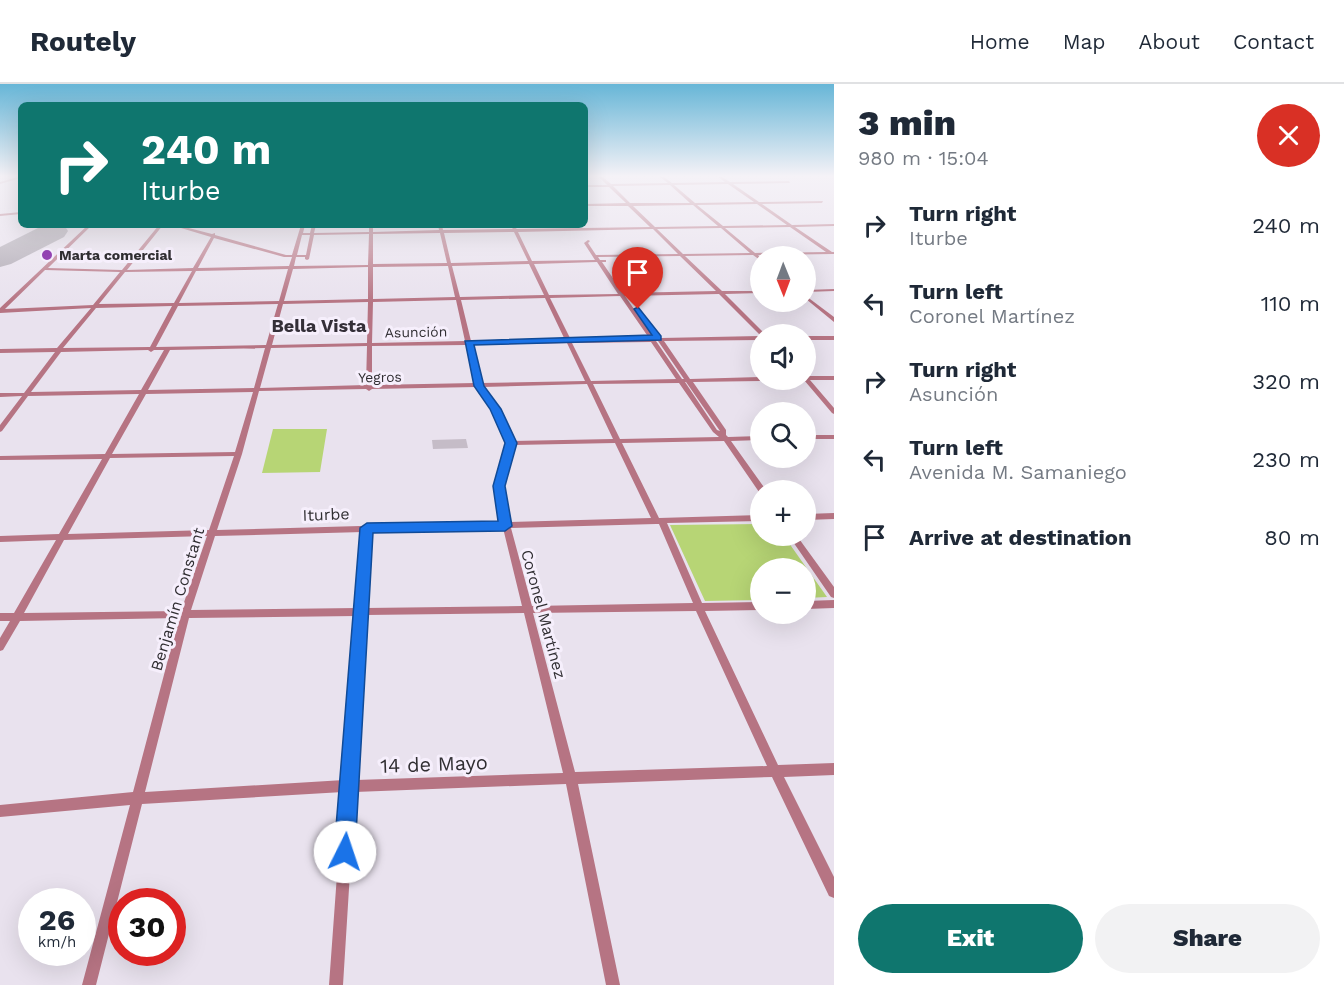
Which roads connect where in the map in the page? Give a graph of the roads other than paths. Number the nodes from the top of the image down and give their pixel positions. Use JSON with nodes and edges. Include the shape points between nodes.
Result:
{"nodes":[{"id":1,"x":643,"y":219,"type":"edge"},
{"id":2,"x":711,"y":219,"type":"edge"},
{"id":3,"x":782,"y":219,"type":"edge"},
{"id":4,"x":791,"y":225,"type":"junction"},
{"id":5,"x":834,"y":225,"type":"edge"},
{"id":6,"x":588,"y":227,"type":"edge"},
{"id":7,"x":721,"y":227,"type":"junction"},
{"id":8,"x":87,"y":228,"type":"edge"},
{"id":9,"x":159,"y":228,"type":"edge"},
{"id":10,"x":185,"y":228,"type":"edge"},
{"id":11,"x":215,"y":228,"type":"edge"},
{"id":12,"x":302,"y":228,"type":"edge"},
{"id":13,"x":313,"y":228,"type":"edge"},
{"id":14,"x":371,"y":228,"type":"edge"},
{"id":15,"x":441,"y":228,"type":"edge"},
{"id":16,"x":547,"y":228,"type":"edge"},
{"id":17,"x":579,"y":228,"type":"edge"},
{"id":18,"x":652,"y":228,"type":"junction"},
{"id":19,"x":516,"y":229,"type":"edge"},
{"id":20,"x":371,"y":233,"type":"junction"},
{"id":21,"x":212,"y":234,"type":"junction"},
{"id":22,"x":301,"y":234,"type":"junction"},
{"id":23,"x":312,"y":234,"type":"junction"},
{"id":24,"x":750,"y":250,"type":"edge"},
{"id":25,"x":750,"y":253,"type":"edge"},
{"id":26,"x":816,"y":253,"type":"edge"},
{"id":27,"x":833,"y":253,"type":"edge"},
{"id":28,"x":679,"y":255,"type":"junction"},
{"id":29,"x":308,"y":256,"type":"junction"},
{"id":30,"x":600,"y":259,"type":"junction"},
{"id":31,"x":294,"y":261,"type":"junction"},
{"id":32,"x":533,"y":262,"type":"junction"},
{"id":33,"x":450,"y":264,"type":"junction"},
{"id":34,"x":369,"y":265,"type":"junction"},
{"id":35,"x":306,"y":266,"type":"junction"},
{"id":36,"x":43,"y":269,"type":"junction"},
{"id":37,"x":194,"y":269,"type":"junction"},
{"id":38,"x":125,"y":271,"type":"junction"},
{"id":39,"x":834,"y":290,"type":"edge"},
{"id":40,"x":816,"y":291,"type":"edge"},
{"id":41,"x":750,"y":292,"type":"edge"},
{"id":42,"x":718,"y":293,"type":"junction"},
{"id":43,"x":625,"y":295,"type":"junction"},
{"id":44,"x":548,"y":297,"type":"junction"},
{"id":45,"x":458,"y":300,"type":"junction"},
{"id":46,"x":369,"y":301,"type":"junction"},
{"id":47,"x":280,"y":303,"type":"junction"},
{"id":48,"x":174,"y":304,"type":"junction"},
{"id":49,"x":816,"y":305,"type":"edge"},
{"id":50,"x":97,"y":306,"type":"junction"},
{"id":51,"x":0,"y":311,"type":"edge"},
{"id":52,"x":834,"y":320,"type":"edge"},
{"id":53,"x":753,"y":324,"type":"edge"},
{"id":54,"x":655,"y":338,"type":"junction"},
{"id":55,"x":750,"y":338,"type":"edge"},
{"id":56,"x":816,"y":338,"type":"edge"},
{"id":57,"x":834,"y":338,"type":"edge"},
{"id":58,"x":568,"y":340,"type":"junction"},
{"id":59,"x":468,"y":343,"type":"junction"},
{"id":60,"x":368,"y":345,"type":"junction"},
{"id":61,"x":267,"y":348,"type":"junction"},
{"id":62,"x":59,"y":350,"type":"junction"},
{"id":63,"x":151,"y":350,"type":"junction"},
{"id":64,"x":167,"y":350,"type":"junction"},
{"id":65,"x":0,"y":351,"type":"edge"},
{"id":66,"x":834,"y":378,"type":"edge"},
{"id":67,"x":750,"y":379,"type":"edge"},
{"id":68,"x":816,"y":379,"type":"edge"},
{"id":69,"x":685,"y":381,"type":"junction"},
{"id":70,"x":589,"y":383,"type":"junction"},
{"id":71,"x":479,"y":386,"type":"junction"},
{"id":72,"x":369,"y":389,"type":"junction"},
{"id":73,"x":815,"y":390,"type":"edge"},
{"id":74,"x":255,"y":391,"type":"junction"},
{"id":75,"x":144,"y":392,"type":"junction"},
{"id":76,"x":28,"y":394,"type":"junction"},
{"id":77,"x":0,"y":395,"type":"edge"},
{"id":78,"x":834,"y":412,"type":"edge"},
{"id":79,"x":0,"y":430,"type":"edge"},
{"id":80,"x":724,"y":436,"type":"junction"},
{"id":81,"x":750,"y":437,"type":"edge"},
{"id":82,"x":816,"y":437,"type":"edge"},
{"id":83,"x":834,"y":437,"type":"edge"},
{"id":84,"x":617,"y":440,"type":"junction"},
{"id":85,"x":511,"y":443,"type":"junction"},
{"id":86,"x":238,"y":453,"type":"junction"},
{"id":87,"x":107,"y":456,"type":"junction"},
{"id":88,"x":0,"y":458,"type":"edge"},
{"id":89,"x":755,"y":480,"type":"edge"},
{"id":90,"x":834,"y":516,"type":"edge"},
{"id":91,"x":816,"y":517,"type":"edge"},
{"id":92,"x":750,"y":518,"type":"edge"},
{"id":93,"x":659,"y":521,"type":"junction"},
{"id":94,"x":505,"y":526,"type":"junction"},
{"id":95,"x":367,"y":528,"type":"junction"},
{"id":96,"x":213,"y":533,"type":"junction"},
{"id":97,"x":59,"y":537,"type":"junction"},
{"id":98,"x":0,"y":539,"type":"edge"},
{"id":99,"x":800,"y":546,"type":"edge"},
{"id":100,"x":834,"y":594,"type":"edge"},
{"id":101,"x":834,"y":604,"type":"edge"},
{"id":102,"x":816,"y":605,"type":"edge"},
{"id":103,"x":750,"y":606,"type":"edge"},
{"id":104,"x":698,"y":608,"type":"junction"},
{"id":105,"x":528,"y":609,"type":"junction"},
{"id":106,"x":363,"y":611,"type":"junction"},
{"id":107,"x":185,"y":614,"type":"junction"},
{"id":108,"x":18,"y":616,"type":"junction"},
{"id":109,"x":0,"y":617,"type":"edge"},
{"id":110,"x":0,"y":647,"type":"edge"},
{"id":111,"x":834,"y":770,"type":"edge"},
{"id":112,"x":774,"y":771,"type":"junction"},
{"id":113,"x":571,"y":780,"type":"junction"},
{"id":114,"x":349,"y":786,"type":"junction"},
{"id":115,"x":137,"y":798,"type":"junction"},
{"id":116,"x":0,"y":811,"type":"edge"},
{"id":117,"x":834,"y":891,"type":"edge"},
{"id":118,"x":89,"y":985,"type":"edge"},
{"id":119,"x":336,"y":985,"type":"edge"},
{"id":120,"x":613,"y":985,"type":"edge"}],
"edges":[{"from":1,"to":18,"type":"street"},
{"from":2,"to":7,"type":"street"},
{"from":3,"to":4,"type":"street"},
{"from":4,"to":5,"type":"street"},
{"from":4,"to":7,"type":"street"},
{"from":4,"to":27,"type":"street"},
{"from":6,"to":18,"type":"street"},
{"from":7,"to":18,"type":"street"},
{"from":7,"to":24,"type":"street"},
{"from":8,"to":36,"type":"street"},
{"from":9,"to":38,"type":"street"},
{"from":10,"to":21,"type":"street"},
{"from":11,"to":21,"type":"street"},
{"from":12,"to":22,"type":"street","name":"Benjamín Constant"},
{"from":13,"to":23,"type":"street"},
{"from":14,"to":20,"type":"street"},
{"from":15,"to":19,"type":"street"},
{"from":15,"to":20,"type":"street"},
{"from":15,"to":33,"type":"street"},
{"from":16,"to":19,"type":"street"},
{"from":17,"to":30,"type":"street"},
{"from":18,"to":28,"type":"street"},
{"from":19,"to":32,"type":"street"},
{"from":20,"to":23,"type":"street"},
{"from":20,"to":34,"type":"street"},
{"from":21,"to":31,"type":"street"},
{"from":21,"to":37,"type":"street"},
{"from":22,"to":23,"type":"street"},
{"from":22,"to":31,"type":"street","name":"Benjamín Constant"},
{"from":23,"to":29,"type":"street"},
{"from":25,"to":28,"type":"street"},
{"from":26,"to":27,"type":"street"},
{"from":28,"to":30,"type":"street"},
{"from":28,"to":42,"type":"street"},
{"from":29,"to":31,"type":"street"},
{"from":29,"to":35,"type":"street"},
{"from":30,"to":32,"type":"street"},
{"from":30,"to":43,"type":"street"},
{"from":31,"to":35,"type":"street"},
{"from":31,"to":37,"type":"street"},
{"from":31,"to":47,"type":"street","name":"Benjamín Constant"},
{"from":32,"to":33,"type":"street"},
{"from":32,"to":44,"type":"street"},
{"from":33,"to":34,"type":"street"},
{"from":33,"to":45,"type":"street"},
{"from":34,"to":35,"type":"street"},
{"from":34,"to":46,"type":"street"},
{"from":36,"to":38,"type":"street"},
{"from":36,"to":51,"type":"street"},
{"from":37,"to":38,"type":"street"},
{"from":37,"to":48,"type":"street"},
{"from":38,"to":50,"type":"street"},
{"from":39,"to":40,"type":"street"},
{"from":41,"to":42,"type":"street"},
{"from":42,"to":43,"type":"street"},
{"from":42,"to":53,"type":"street"},
{"from":43,"to":44,"type":"street"},
{"from":43,"to":54,"type":"street"},
{"from":44,"to":45,"type":"street"},
{"from":44,"to":58,"type":"street"},
{"from":45,"to":46,"type":"street"},
{"from":45,"to":59,"type":"street"},
{"from":46,"to":47,"type":"street"},
{"from":46,"to":60,"type":"street"},
{"from":47,"to":48,"type":"street"},
{"from":47,"to":61,"type":"street","name":"Benjamín Constant"},
{"from":48,"to":50,"type":"street"},
{"from":48,"to":63,"type":"street"},
{"from":49,"to":52,"type":"street"},
{"from":50,"to":51,"type":"street"},
{"from":50,"to":62,"type":"street"},
{"from":54,"to":55,"type":"street","name":"Asunción"},
{"from":54,"to":58,"type":"street","name":"Asunción"},
{"from":54,"to":69,"type":"street"},
{"from":56,"to":57,"type":"street"},
{"from":58,"to":59,"type":"street","name":"Asunción"},
{"from":58,"to":70,"type":"street"},
{"from":59,"to":60,"type":"street","name":"Asunción"},
{"from":59,"to":71,"type":"street"},
{"from":60,"to":61,"type":"street","name":"Asunción"},
{"from":60,"to":72,"type":"street"},
{"from":61,"to":64,"type":"street","name":"Asunción"},
{"from":61,"to":74,"type":"street","name":"Benjamín Constant"},
{"from":62,"to":63,"type":"street","name":"Asunción"},
{"from":62,"to":65,"type":"street","name":"Asunción"},
{"from":62,"to":76,"type":"street"},
{"from":63,"to":64,"type":"street","name":"Asunción"},
{"from":64,"to":75,"type":"street"},
{"from":66,"to":68,"type":"street"},
{"from":67,"to":69,"type":"street","name":"Yegros"},
{"from":69,"to":70,"type":"street","name":"Yegros"},
{"from":69,"to":80,"type":"street","via":[[715,430]]},
{"from":70,"to":71,"type":"street","name":"Yegros"},
{"from":70,"to":84,"type":"street"},
{"from":71,"to":72,"type":"street","name":"Yegros"},
{"from":71,"to":85,"type":"street"},
{"from":72,"to":74,"type":"street","name":"Yegros"},
{"from":73,"to":78,"type":"street"},
{"from":74,"to":75,"type":"street","name":"Yegros"},
{"from":74,"to":86,"type":"street","name":"Benjamín Constant"},
{"from":75,"to":76,"type":"street","name":"Yegros"},
{"from":75,"to":87,"type":"street"},
{"from":76,"to":77,"type":"street","name":"Yegros"},
{"from":76,"to":79,"type":"street"},
{"from":80,"to":81,"type":"street"},
{"from":80,"to":84,"type":"street"},
{"from":80,"to":89,"type":"street"},
{"from":82,"to":83,"type":"street"},
{"from":84,"to":85,"type":"street"},
{"from":84,"to":93,"type":"street"},
{"from":85,"to":94,"type":"street","name":"Coronel Martínez","via":[[499,486]]},
{"from":86,"to":87,"type":"street"},
{"from":86,"to":96,"type":"street","name":"Benjamín Constant"},
{"from":87,"to":88,"type":"street"},
{"from":87,"to":97,"type":"street"},
{"from":90,"to":91,"type":"street"},
{"from":92,"to":93,"type":"street","name":"Iturbe"},
{"from":93,"to":94,"type":"street","name":"Iturbe"},
{"from":93,"to":104,"type":"street"},
{"from":94,"to":95,"type":"street","name":"Iturbe"},
{"from":94,"to":105,"type":"street","name":"Coronel Martínez"},
{"from":95,"to":96,"type":"street","name":"Iturbe"},
{"from":95,"to":106,"type":"street"},
{"from":96,"to":97,"type":"street","name":"Iturbe"},
{"from":96,"to":107,"type":"street","name":"Benjamín Constant"},
{"from":97,"to":98,"type":"street","name":"Iturbe"},
{"from":97,"to":108,"type":"street"},
{"from":99,"to":100,"type":"street"},
{"from":101,"to":102,"type":"street"},
{"from":103,"to":104,"type":"street"},
{"from":104,"to":105,"type":"street"},
{"from":104,"to":112,"type":"street"},
{"from":105,"to":106,"type":"street"},
{"from":105,"to":113,"type":"street","name":"Coronel Martínez"},
{"from":106,"to":107,"type":"street"},
{"from":106,"to":114,"type":"street"},
{"from":107,"to":108,"type":"street"},
{"from":107,"to":115,"type":"street","name":"Benjamín Constant"},
{"from":108,"to":109,"type":"street"},
{"from":108,"to":110,"type":"street"},
{"from":111,"to":112,"type":"street","name":"14 de Mayo"},
{"from":112,"to":113,"type":"street","name":"14 de Mayo"},
{"from":112,"to":117,"type":"street"},
{"from":113,"to":114,"type":"street","name":"14 de Mayo"},
{"from":113,"to":120,"type":"street","name":"Coronel Martínez"},
{"from":114,"to":115,"type":"street","name":"14 de Mayo"},
{"from":114,"to":119,"type":"street"},
{"from":115,"to":116,"type":"street","name":"14 de Mayo"},
{"from":115,"to":118,"type":"street","name":"Benjamín Constant"}]}
